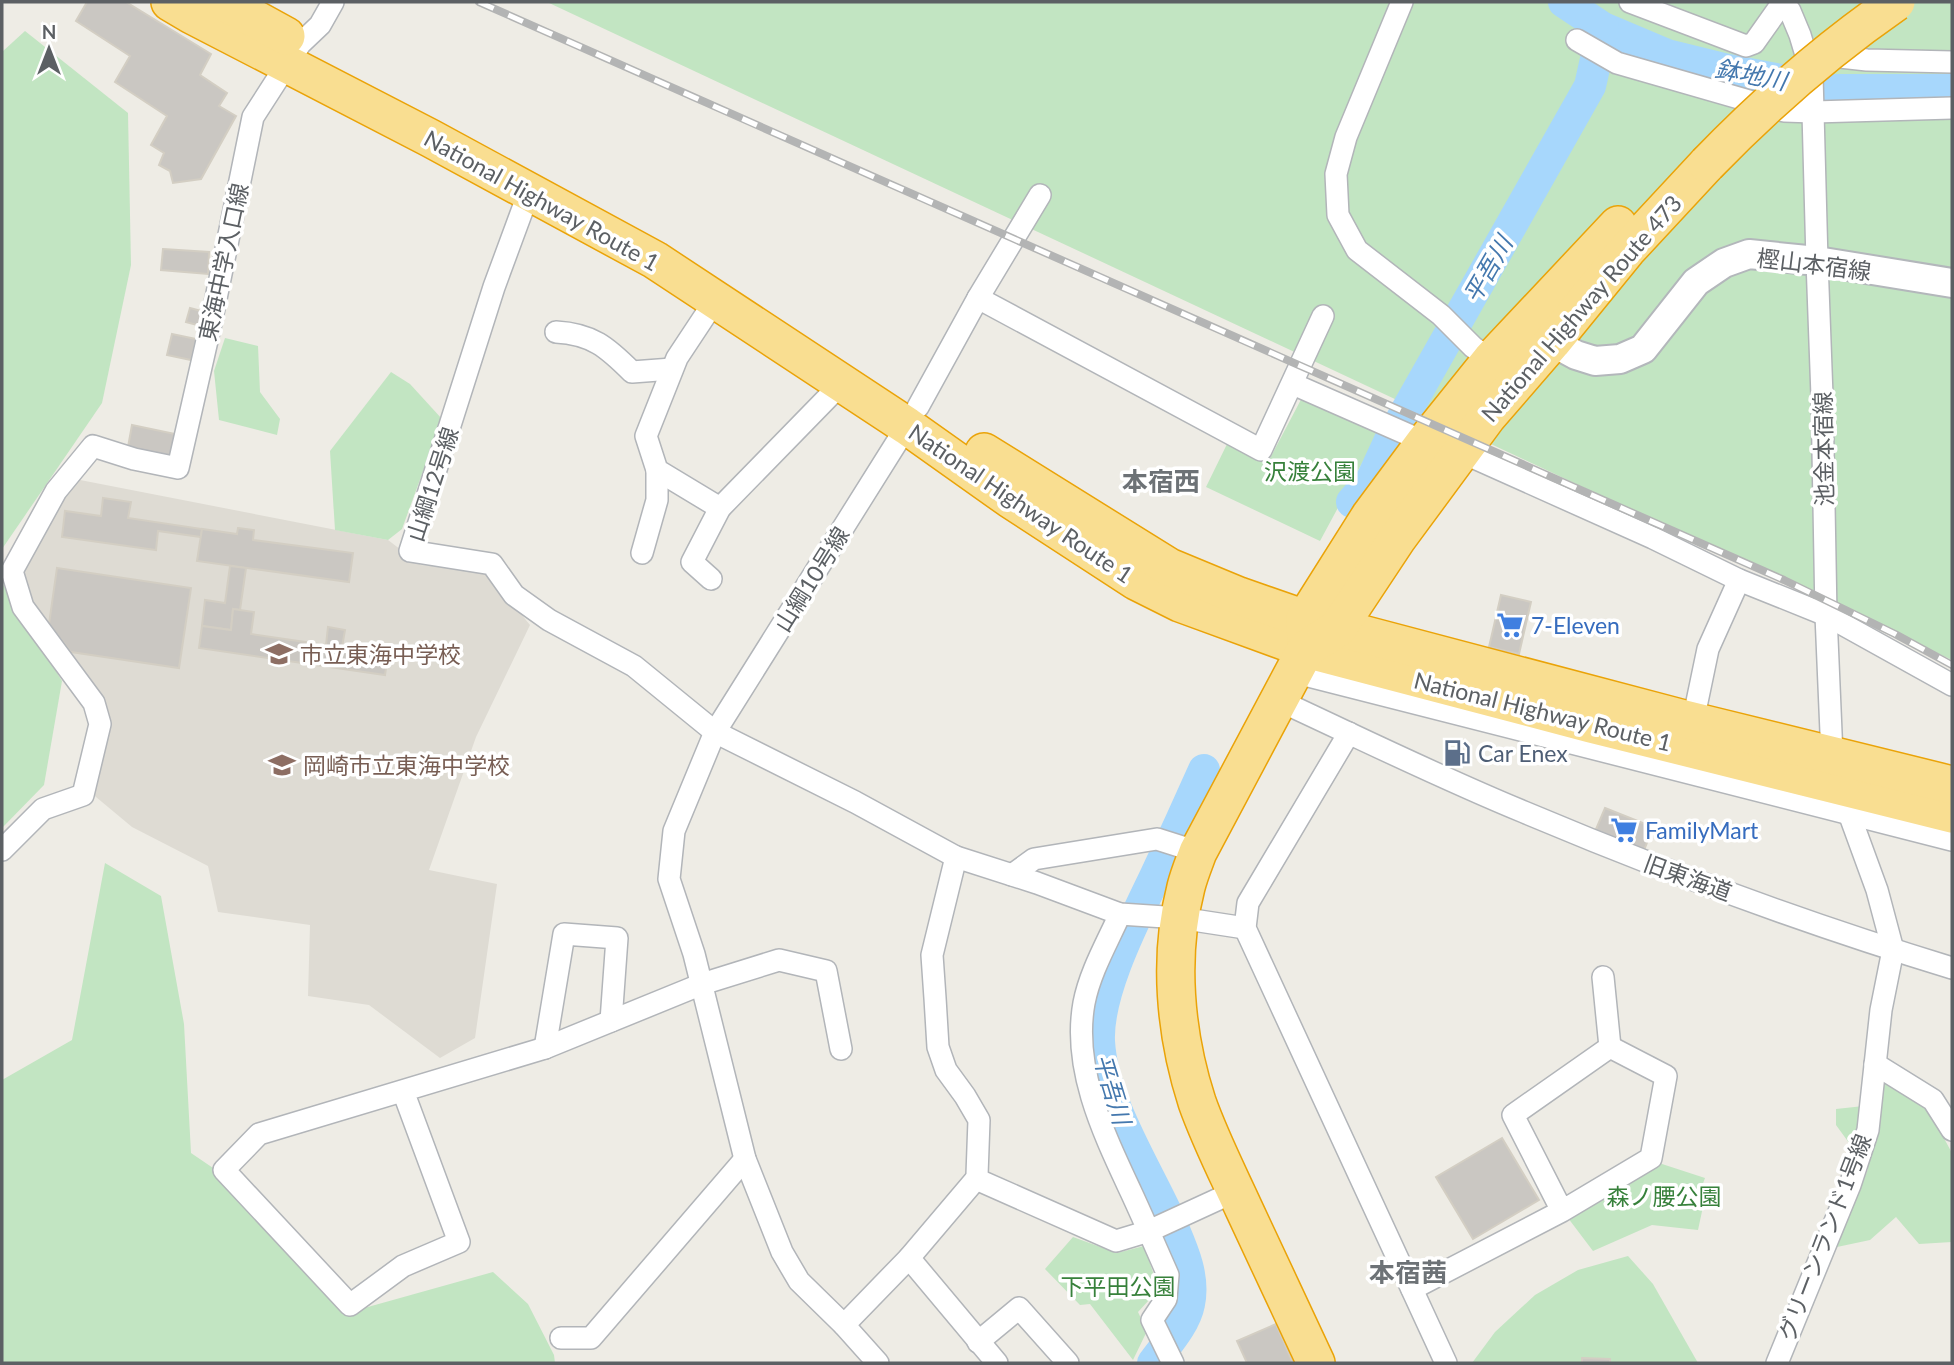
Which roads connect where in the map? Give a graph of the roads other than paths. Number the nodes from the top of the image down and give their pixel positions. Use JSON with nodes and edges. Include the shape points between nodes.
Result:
{"nodes":[{"id":1,"x":170,"y":2,"type":"edge"},
{"id":2,"x":224,"y":2,"type":"edge"},
{"id":3,"x":333,"y":2,"type":"edge"},
{"id":4,"x":1402,"y":2,"type":"edge"},
{"id":5,"x":1630,"y":2,"type":"edge"},
{"id":6,"x":1783,"y":2,"type":"edge"},
{"id":7,"x":1857,"y":2,"type":"edge"},
{"id":8,"x":1896,"y":2,"type":"edge"},
{"id":9,"x":1577,"y":40,"type":"dead end"},
{"id":10,"x":1806,"y":53,"type":"junction"},
{"id":11,"x":293,"y":54,"type":"junction"},
{"id":12,"x":1952,"y":62,"type":"edge"},
{"id":13,"x":1952,"y":108,"type":"edge"},
{"id":14,"x":1814,"y":112,"type":"junction"},
{"id":15,"x":1698,"y":157,"type":"junction"},
{"id":16,"x":529,"y":192,"type":"junction"},
{"id":17,"x":1040,"y":195,"type":"dead end"},
{"id":18,"x":1817,"y":261,"type":"junction"},
{"id":19,"x":1952,"y":283,"type":"edge"},
{"id":20,"x":978,"y":298,"type":"junction"},
{"id":21,"x":716,"y":299,"type":"junction"},
{"id":22,"x":1323,"y":316,"type":"dead end"},
{"id":23,"x":556,"y":332,"type":"dead end"},
{"id":24,"x":1552,"y":342,"type":"junction"},
{"id":25,"x":1482,"y":353,"type":"junction"},
{"id":26,"x":672,"y":369,"type":"junction"},
{"id":27,"x":842,"y":383,"type":"junction"},
{"id":28,"x":1293,"y":384,"type":"junction"},
{"id":29,"x":912,"y":417,"type":"junction"},
{"id":30,"x":1420,"y":440,"type":"junction"},
{"id":31,"x":1461,"y":452,"type":"junction"},
{"id":32,"x":657,"y":470,"type":"junction"},
{"id":33,"x":720,"y":508,"type":"junction"},
{"id":34,"x":642,"y":553,"type":"dead end"},
{"id":35,"x":711,"y":579,"type":"dead end"},
{"id":36,"x":1739,"y":580,"type":"junction"},
{"id":37,"x":1826,"y":615,"type":"junction"},
{"id":38,"x":1304,"y":654,"type":"junction"},
{"id":39,"x":1952,"y":685,"type":"edge"},
{"id":40,"x":1693,"y":722,"type":"junction"},
{"id":41,"x":715,"y":732,"type":"junction"},
{"id":42,"x":1349,"y":733,"type":"junction"},
{"id":43,"x":1952,"y":785,"type":"edge"},
{"id":44,"x":1840,"y":786,"type":"junction"},
{"id":45,"x":1952,"y":814,"type":"edge"},
{"id":46,"x":1952,"y":840,"type":"edge"},
{"id":47,"x":2,"y":850,"type":"edge"},
{"id":48,"x":1198,"y":852,"type":"junction"},
{"id":49,"x":956,"y":857,"type":"junction"},
{"id":50,"x":1012,"y":875,"type":"junction"},
{"id":51,"x":1120,"y":914,"type":"junction"},
{"id":52,"x":1180,"y":918,"type":"junction"},
{"id":53,"x":1245,"y":928,"type":"junction"},
{"id":54,"x":1893,"y":950,"type":"junction"},
{"id":55,"x":1952,"y":968,"type":"edge"},
{"id":56,"x":1603,"y":976,"type":"dead end"},
{"id":57,"x":702,"y":984,"type":"junction"},
{"id":58,"x":611,"y":1021,"type":"junction"},
{"id":59,"x":1610,"y":1047,"type":"junction"},
{"id":60,"x":545,"y":1048,"type":"junction"},
{"id":61,"x":841,"y":1049,"type":"dead end"},
{"id":62,"x":1875,"y":1064,"type":"junction"},
{"id":63,"x":403,"y":1091,"type":"junction"},
{"id":64,"x":1952,"y":1130,"type":"edge"},
{"id":65,"x":746,"y":1159,"type":"junction"},
{"id":66,"x":976,"y":1179,"type":"junction"},
{"id":67,"x":1220,"y":1198,"type":"junction"},
{"id":68,"x":1562,"y":1211,"type":"junction"},
{"id":69,"x":1149,"y":1231,"type":"junction"},
{"id":70,"x":909,"y":1258,"type":"junction"},
{"id":71,"x":1412,"y":1289,"type":"junction"},
{"id":72,"x":844,"y":1325,"type":"junction"},
{"id":73,"x":561,"y":1339,"type":"dead end"},
{"id":74,"x":978,"y":1342,"type":"junction"},
{"id":75,"x":878,"y":1363,"type":"edge"},
{"id":76,"x":998,"y":1363,"type":"edge"},
{"id":77,"x":1068,"y":1363,"type":"edge"},
{"id":78,"x":1174,"y":1363,"type":"edge"},
{"id":79,"x":1316,"y":1363,"type":"edge"},
{"id":80,"x":1446,"y":1363,"type":"edge"},
{"id":81,"x":1777,"y":1363,"type":"edge"}],
"edges":[{"from":1,"to":11,"type":"highway","name":"National Highway Route 1"},
{"from":2,"to":11,"type":"highway","name":"National Highway Route 1"},
{"from":3,"to":11,"type":"street","name":"東海中学入口線","via":[[320,25]]},
{"from":4,"to":25,"type":"street","via":[[1346,137],[1336,174],[1338,215],[1357,250]]},
{"from":5,"to":6,"type":"street","via":[[1746,46],[1754,43]]},
{"from":6,"to":10,"type":"street","name":"池金本宿線"},
{"from":7,"to":15,"type":"highway","name":"National Highway Route 473","via":[[1755,86]]},
{"from":8,"to":15,"type":"highway","name":"National Highway Route 473","bridge":true},
{"from":9,"to":14,"type":"street","via":[[1617,63],[1784,111]]},
{"from":10,"to":12,"type":"street"},
{"from":10,"to":14,"type":"street","name":"池金本宿線"},
{"from":11,"to":16,"type":"highway","name":"National Highway Route 1"},
{"from":11,"to":29,"type":"highway","name":"National Highway Route 1","via":[[474,134],[699,259]]},
{"from":11,"to":47,"type":"street","name":"東海中学入口線","via":[[253,117],[178,468],[93,446],[56,491],[12,571],[23,607],[94,703],[100,724],[83,795],[43,809]]},
{"from":13,"to":14,"type":"street"},
{"from":14,"to":18,"type":"street","name":"池金本宿線"},
{"from":15,"to":24,"type":"highway","name":"National Highway Route 473"},
{"from":15,"to":25,"type":"highway","name":"National Highway Route 473"},
{"from":16,"to":21,"type":"highway","name":"National Highway Route 1","via":[[655,260]]},
{"from":16,"to":41,"type":"street","name":"山綱12号線","via":[[410,551],[492,564],[514,595],[634,666]]},
{"from":17,"to":20,"type":"street","name":"山綱10号線"},
{"from":18,"to":19,"type":"street","name":"樫山本宿線"},
{"from":18,"to":24,"type":"street","name":"樫山本宿線","via":[[1749,254],[1724,263],[1696,282],[1643,349],[1620,359],[1595,361]]},
{"from":18,"to":37,"type":"street","name":"池金本宿線"},
{"from":20,"to":28,"type":"street","via":[[1261,450]]},
{"from":20,"to":29,"type":"street","name":"山綱10号線"},
{"from":21,"to":26,"type":"street"},
{"from":21,"to":27,"type":"highway","name":"National Highway Route 1"},
{"from":22,"to":28,"type":"street"},
{"from":23,"to":26,"type":"street","via":[[578,333],[609,350],[632,372]]},
{"from":24,"to":31,"type":"highway","name":"National Highway Route 473"},
{"from":25,"to":30,"type":"highway","name":"National Highway Route 473"},
{"from":26,"to":32,"type":"street","via":[[646,436]]},
{"from":27,"to":29,"type":"highway","name":"National Highway Route 1"},
{"from":27,"to":33,"type":"street"},
{"from":28,"to":30,"type":"street"},
{"from":29,"to":38,"type":"highway","name":"National Highway Route 1","via":[[1010,499],[1136,581]]},
{"from":29,"to":41,"type":"street","name":"山綱10号線"},
{"from":30,"to":38,"type":"highway","name":"National Highway Route 473","via":[[1370,516]]},
{"from":31,"to":36,"type":"street"},
{"from":31,"to":38,"type":"highway","name":"National Highway Route 473"},
{"from":32,"to":33,"type":"street"},
{"from":32,"to":34,"type":"street","via":[[657,500]]},
{"from":33,"to":35,"type":"street","via":[[692,562]]},
{"from":36,"to":37,"type":"street"},
{"from":36,"to":40,"type":"street","via":[[1708,649]]},
{"from":37,"to":39,"type":"street"},
{"from":37,"to":44,"type":"street","name":"池金本宿線"},
{"from":38,"to":40,"type":"highway","name":"National Highway Route 1"},
{"from":38,"to":42,"type":"street","name":"旧東海道"},
{"from":38,"to":44,"type":"highway","name":"National Highway Route 1","via":[[1434,695],[1614,742]]},
{"from":38,"to":48,"type":"highway","name":"National Highway Route 473"},
{"from":40,"to":44,"type":"highway","name":"National Highway Route 1"},
{"from":41,"to":49,"type":"street"},
{"from":41,"to":57,"type":"street","name":"山綱10号線","via":[[674,831],[669,879]]},
{"from":42,"to":53,"type":"street","via":[[1248,903]]},
{"from":42,"to":54,"type":"street","name":"旧東海道","via":[[1522,812],[1673,873]]},
{"from":43,"to":44,"type":"highway","name":"National Highway Route 1"},
{"from":44,"to":45,"type":"highway","name":"National Highway Route 1"},
{"from":44,"to":46,"type":"street"},
{"from":44,"to":54,"type":"street","name":"グリーンランド1号線"},
{"from":48,"to":50,"type":"street","via":[[1157,839],[1034,859]]},
{"from":48,"to":52,"type":"highway","name":"National Highway Route 473"},
{"from":49,"to":50,"type":"street"},
{"from":49,"to":66,"type":"street","via":[[932,955],[938,1047],[946,1070],[979,1120]]},
{"from":50,"to":51,"type":"street"},
{"from":51,"to":52,"type":"street"},
{"from":51,"to":69,"type":"street","via":[[1091,977],[1082,1044],[1090,1091]]},
{"from":52,"to":53,"type":"street"},
{"from":52,"to":67,"type":"highway","name":"National Highway Route 473","via":[[1176,985],[1183,1046],[1210,1136]]},
{"from":53,"to":71,"type":"street"},
{"from":54,"to":55,"type":"street","name":"旧東海道"},
{"from":54,"to":62,"type":"street","name":"グリーンランド1号線"},
{"from":56,"to":59,"type":"street"},
{"from":57,"to":58,"type":"street"},
{"from":57,"to":61,"type":"street","via":[[779,960],[826,971]]},
{"from":57,"to":65,"type":"street"},
{"from":58,"to":60,"type":"street"},
{"from":58,"to":60,"type":"street","via":[[617,938],[564,934]]},
{"from":59,"to":68,"type":"street","via":[[1513,1115]]},
{"from":59,"to":68,"type":"street","via":[[1666,1076],[1651,1158]]},
{"from":60,"to":63,"type":"street"},
{"from":62,"to":64,"type":"street","via":[[1933,1100]]},
{"from":62,"to":81,"type":"street","name":"グリーンランド1号線","via":[[1868,1130],[1850,1185]]},
{"from":63,"to":63,"type":"street","via":[[259,1134],[223,1170],[351,1305],[403,1266],[459,1242]]},
{"from":65,"to":72,"type":"street","via":[[782,1252],[799,1281]]},
{"from":65,"to":73,"type":"street","via":[[590,1339]]},
{"from":66,"to":69,"type":"street","via":[[1116,1241]]},
{"from":66,"to":70,"type":"street"},
{"from":67,"to":69,"type":"street"},
{"from":67,"to":79,"type":"highway","name":"National Highway Route 473"},
{"from":68,"to":71,"type":"street"},
{"from":69,"to":78,"type":"street","via":[[1168,1275],[1166,1299],[1152,1320]]},
{"from":70,"to":72,"type":"street"},
{"from":70,"to":74,"type":"street"},
{"from":71,"to":80,"type":"street"},
{"from":72,"to":75,"type":"street"},
{"from":74,"to":76,"type":"street"},
{"from":74,"to":77,"type":"street","via":[[1019,1308]]}]}
